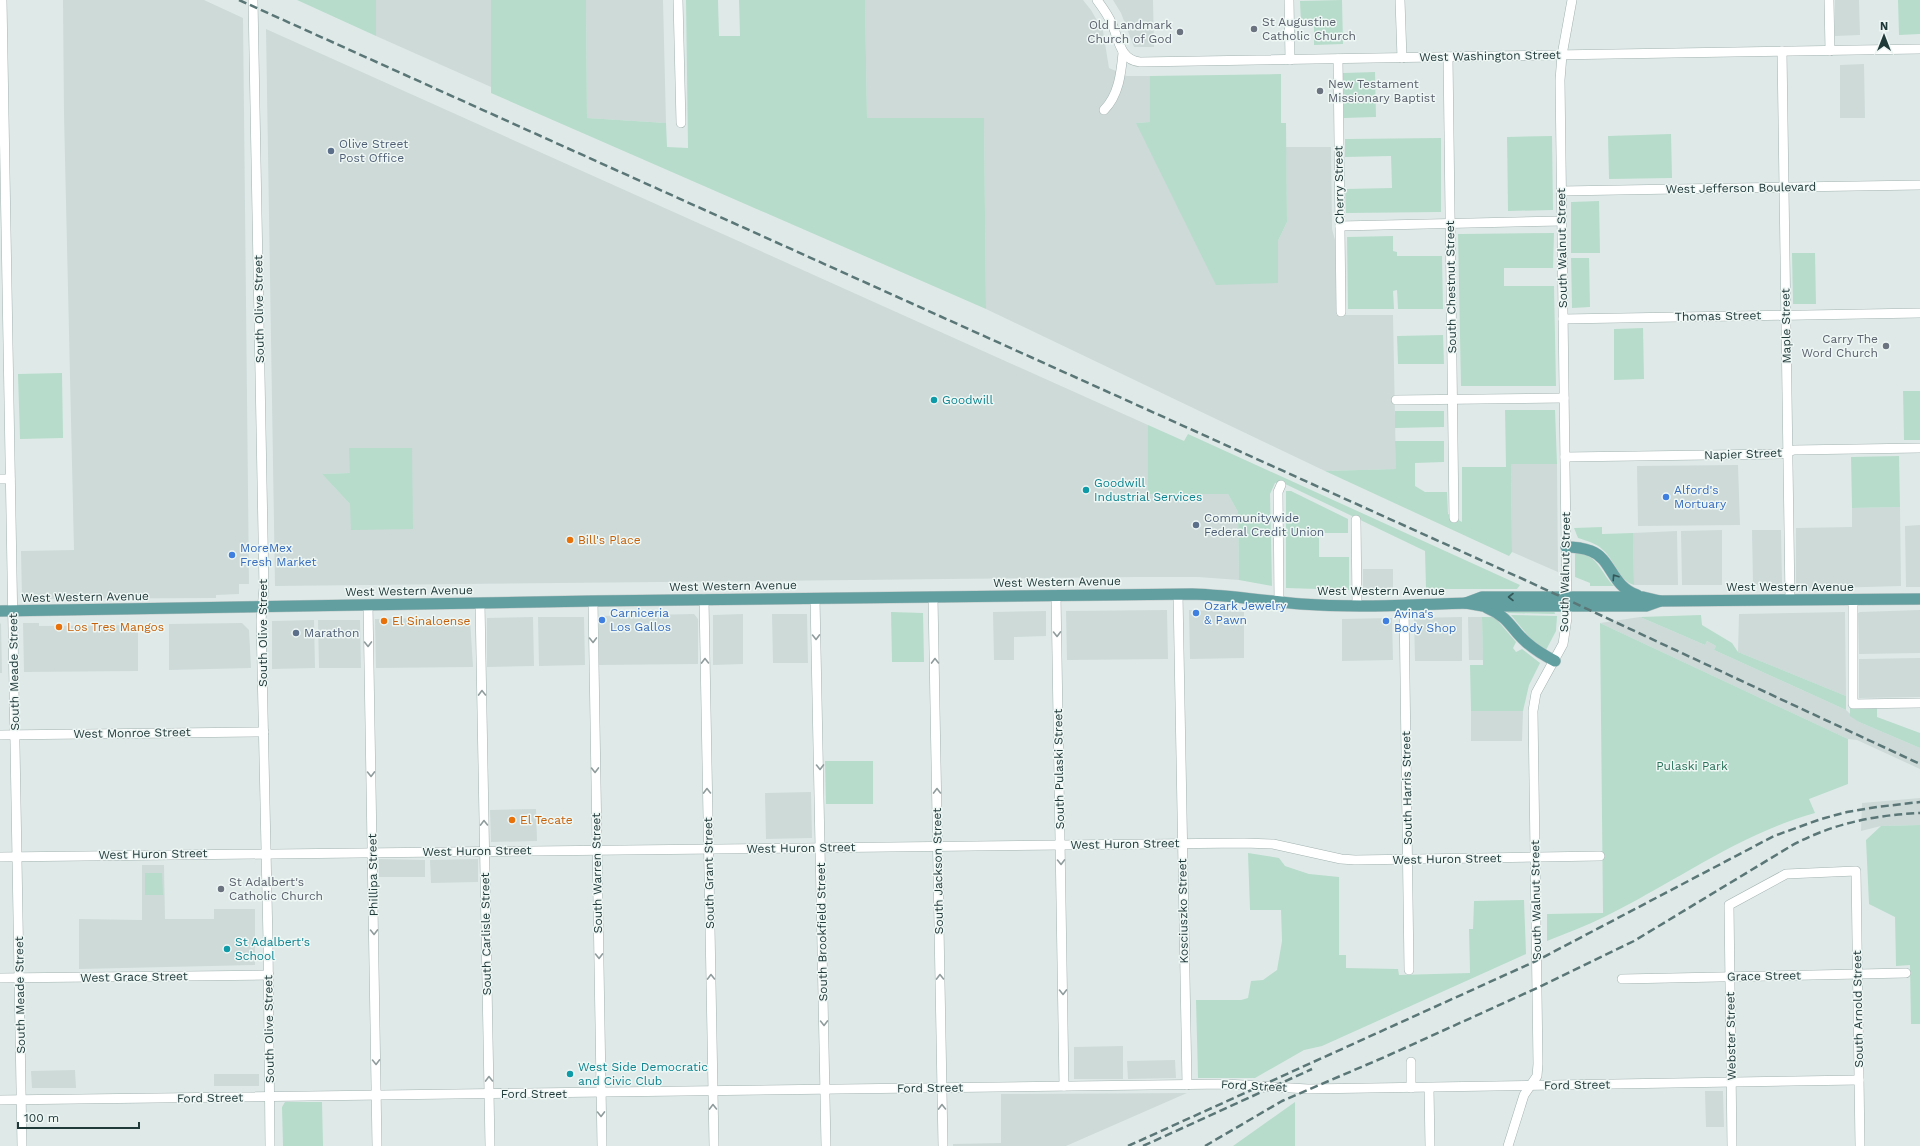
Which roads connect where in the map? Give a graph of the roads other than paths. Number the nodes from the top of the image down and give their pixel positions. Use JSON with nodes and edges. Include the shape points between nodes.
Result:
{"nodes":[{"id":1,"x":2,"y":0,"type":"edge"},
{"id":2,"x":253,"y":0,"type":"edge"},
{"id":3,"x":678,"y":0,"type":"edge"},
{"id":4,"x":1097,"y":0,"type":"edge"},
{"id":5,"x":1289,"y":0,"type":"edge"},
{"id":6,"x":1400,"y":0,"type":"edge"},
{"id":7,"x":1572,"y":0,"type":"edge"},
{"id":8,"x":1829,"y":0,"type":"edge"},
{"id":9,"x":1,"y":22,"type":"edge"},
{"id":10,"x":1920,"y":49,"type":"edge"},
{"id":11,"x":1782,"y":51,"type":"junction"},
{"id":12,"x":1830,"y":51,"type":"junction"},
{"id":13,"x":1123,"y":53,"type":"junction"},
{"id":14,"x":1562,"y":55,"type":"junction"},
{"id":15,"x":1448,"y":57,"type":"junction"},
{"id":16,"x":1402,"y":58,"type":"junction"},
{"id":17,"x":1338,"y":59,"type":"junction"},
{"id":18,"x":1290,"y":60,"type":"junction"},
{"id":19,"x":1104,"y":110,"type":"dead end"},
{"id":20,"x":681,"y":123,"type":"dead end"},
{"id":21,"x":2,"y":125,"type":"edge"},
{"id":22,"x":1920,"y":185,"type":"edge"},
{"id":23,"x":1784,"y":188,"type":"junction"},
{"id":24,"x":1562,"y":191,"type":"junction"},
{"id":25,"x":1562,"y":222,"type":"junction"},
{"id":26,"x":1450,"y":223,"type":"junction"},
{"id":27,"x":1340,"y":226,"type":"junction"},
{"id":28,"x":3,"y":227,"type":"edge"},
{"id":29,"x":1342,"y":312,"type":"dead end"},
{"id":30,"x":1920,"y":313,"type":"edge"},
{"id":31,"x":1786,"y":315,"type":"junction"},
{"id":32,"x":1563,"y":319,"type":"junction"},
{"id":33,"x":4,"y":328,"type":"edge"},
{"id":34,"x":1564,"y":398,"type":"junction"},
{"id":35,"x":1396,"y":400,"type":"dead end"},
{"id":36,"x":1453,"y":400,"type":"junction"},
{"id":37,"x":1920,"y":448,"type":"edge"},
{"id":38,"x":1788,"y":452,"type":"junction"},
{"id":39,"x":1565,"y":457,"type":"junction"},
{"id":40,"x":0,"y":479,"type":"edge"},
{"id":41,"x":10,"y":479,"type":"junction"},
{"id":42,"x":1281,"y":485,"type":"dead end"},
{"id":43,"x":1454,"y":518,"type":"dead end"},
{"id":44,"x":1356,"y":520,"type":"dead end"},
{"id":45,"x":1566,"y":547,"type":"junction"},
{"id":46,"x":1178,"y":594,"type":"junction"},
{"id":47,"x":1056,"y":595,"type":"junction"},
{"id":48,"x":933,"y":597,"type":"junction"},
{"id":49,"x":1643,"y":597,"type":"junction"},
{"id":50,"x":815,"y":598,"type":"junction"},
{"id":51,"x":704,"y":599,"type":"junction"},
{"id":52,"x":1920,"y":599,"type":"edge"},
{"id":53,"x":1790,"y":600,"type":"junction"},
{"id":54,"x":1853,"y":600,"type":"junction"},
{"id":55,"x":592,"y":601,"type":"junction"},
{"id":56,"x":1660,"y":601,"type":"junction"},
{"id":57,"x":1279,"y":602,"type":"junction"},
{"id":58,"x":1567,"y":602,"type":"junction"},
{"id":59,"x":480,"y":603,"type":"junction"},
{"id":60,"x":1466,"y":603,"type":"junction"},
{"id":61,"x":368,"y":605,"type":"junction"},
{"id":62,"x":1357,"y":605,"type":"junction"},
{"id":63,"x":1404,"y":605,"type":"junction"},
{"id":64,"x":1483,"y":606,"type":"junction"},
{"id":65,"x":262,"y":607,"type":"junction"},
{"id":66,"x":13,"y":610,"type":"junction"},
{"id":67,"x":0,"y":611,"type":"edge"},
{"id":68,"x":1555,"y":661,"type":"junction"},
{"id":69,"x":1920,"y":703,"type":"edge"},
{"id":70,"x":264,"y":732,"type":"junction"},
{"id":71,"x":15,"y":734,"type":"junction"},
{"id":72,"x":0,"y":735,"type":"edge"},
{"id":73,"x":1182,"y":843,"type":"junction"},
{"id":74,"x":1060,"y":845,"type":"junction"},
{"id":75,"x":938,"y":846,"type":"junction"},
{"id":76,"x":821,"y":848,"type":"junction"},
{"id":77,"x":708,"y":849,"type":"junction"},
{"id":78,"x":597,"y":850,"type":"junction"},
{"id":79,"x":485,"y":851,"type":"junction"},
{"id":80,"x":373,"y":852,"type":"junction"},
{"id":81,"x":266,"y":853,"type":"junction"},
{"id":82,"x":0,"y":856,"type":"edge"},
{"id":83,"x":17,"y":856,"type":"junction"},
{"id":84,"x":1600,"y":856,"type":"dead end"},
{"id":85,"x":1535,"y":857,"type":"junction"},
{"id":86,"x":1407,"y":860,"type":"junction"},
{"id":87,"x":1730,"y":903,"type":"joint"},
{"id":88,"x":1409,"y":970,"type":"dead end"},
{"id":89,"x":1906,"y":973,"type":"dead end"},
{"id":90,"x":1858,"y":974,"type":"junction"},
{"id":91,"x":268,"y":975,"type":"junction"},
{"id":92,"x":1730,"y":977,"type":"junction"},
{"id":93,"x":0,"y":978,"type":"edge"},
{"id":94,"x":19,"y":978,"type":"junction"},
{"id":95,"x":1622,"y":979,"type":"dead end"},
{"id":96,"x":1411,"y":1062,"type":"dead end"},
{"id":97,"x":1859,"y":1080,"type":"junction"},
{"id":98,"x":1731,"y":1082,"type":"junction"},
{"id":99,"x":1187,"y":1085,"type":"junction"},
{"id":100,"x":1064,"y":1086,"type":"junction"},
{"id":101,"x":1530,"y":1086,"type":"junction"},
{"id":102,"x":942,"y":1088,"type":"junction"},
{"id":103,"x":1411,"y":1088,"type":"junction"},
{"id":104,"x":1429,"y":1088,"type":"junction"},
{"id":105,"x":825,"y":1089,"type":"junction"},
{"id":106,"x":713,"y":1091,"type":"junction"},
{"id":107,"x":601,"y":1093,"type":"junction"},
{"id":108,"x":489,"y":1094,"type":"junction"},
{"id":109,"x":376,"y":1095,"type":"junction"},
{"id":110,"x":271,"y":1098,"type":"junction"},
{"id":111,"x":0,"y":1100,"type":"edge"},
{"id":112,"x":21,"y":1100,"type":"junction"},
{"id":113,"x":22,"y":1146,"type":"edge"},
{"id":114,"x":270,"y":1146,"type":"edge"},
{"id":115,"x":377,"y":1146,"type":"edge"},
{"id":116,"x":490,"y":1146,"type":"edge"},
{"id":117,"x":602,"y":1146,"type":"edge"},
{"id":118,"x":714,"y":1146,"type":"edge"},
{"id":119,"x":826,"y":1146,"type":"edge"},
{"id":120,"x":943,"y":1146,"type":"edge"},
{"id":121,"x":1430,"y":1146,"type":"edge"},
{"id":122,"x":1508,"y":1146,"type":"edge"},
{"id":123,"x":1732,"y":1146,"type":"edge"},
{"id":124,"x":1860,"y":1146,"type":"edge"}],
"edges":[{"from":1,"to":9,"type":"street","name":"South Meade Street"},
{"from":2,"to":65,"type":"street","name":"South Olive Street","via":[[264,588]]},
{"from":3,"to":20,"type":"street"},
{"from":4,"to":13,"type":"street","via":[[1110,19]]},
{"from":5,"to":18,"type":"street"},
{"from":6,"to":16,"type":"street"},
{"from":7,"to":14,"type":"street","name":"South Walnut Street"},
{"from":8,"to":12,"type":"street"},
{"from":9,"to":21,"type":"street","name":"South Meade Street"},
{"from":10,"to":12,"type":"street","name":"West Washington Street"},
{"from":11,"to":12,"type":"street","name":"West Washington Street"},
{"from":11,"to":14,"type":"street","name":"West Washington Street"},
{"from":11,"to":23,"type":"street","name":"Maple Street"},
{"from":13,"to":18,"type":"street","name":"West Washington Street","via":[[1133,61],[1142,62]]},
{"from":13,"to":19,"type":"street","via":[[1118,87]]},
{"from":14,"to":15,"type":"street","name":"West Washington Street"},
{"from":14,"to":24,"type":"street","name":"South Walnut Street"},
{"from":15,"to":16,"type":"street","name":"West Washington Street"},
{"from":15,"to":26,"type":"street","name":"South Chestnut Street"},
{"from":16,"to":17,"type":"street","name":"West Washington Street"},
{"from":17,"to":18,"type":"street","name":"West Washington Street"},
{"from":17,"to":27,"type":"street","name":"Cherry Street"},
{"from":21,"to":28,"type":"street","name":"South Meade Street"},
{"from":22,"to":23,"type":"street","name":"West Jefferson Boulevard"},
{"from":23,"to":24,"type":"street","name":"West Jefferson Boulevard"},
{"from":23,"to":31,"type":"street","name":"Maple Street"},
{"from":24,"to":25,"type":"street","name":"South Walnut Street"},
{"from":25,"to":26,"type":"street"},
{"from":25,"to":32,"type":"street","name":"South Walnut Street"},
{"from":26,"to":27,"type":"street"},
{"from":26,"to":36,"type":"street","name":"South Chestnut Street"},
{"from":27,"to":29,"type":"street","name":"Cherry Street"},
{"from":28,"to":33,"type":"street","name":"South Meade Street"},
{"from":30,"to":31,"type":"street","name":"Thomas Street"},
{"from":31,"to":32,"type":"street","name":"Thomas Street"},
{"from":31,"to":38,"type":"street","name":"Maple Street"},
{"from":32,"to":34,"type":"street","name":"South Walnut Street"},
{"from":33,"to":41,"type":"street","name":"South Meade Street"},
{"from":34,"to":36,"type":"street"},
{"from":34,"to":39,"type":"street","name":"South Walnut Street"},
{"from":35,"to":36,"type":"street"},
{"from":36,"to":43,"type":"street","name":"South Chestnut Street"},
{"from":37,"to":38,"type":"street","name":"Napier Street"},
{"from":38,"to":39,"type":"street","name":"Napier Street"},
{"from":38,"to":53,"type":"street","name":"Maple Street"},
{"from":39,"to":45,"type":"street","name":"South Walnut Street"},
{"from":40,"to":41,"type":"street"},
{"from":41,"to":66,"type":"street","name":"South Meade Street"},
{"from":42,"to":57,"type":"street","via":[[1278,492]]},
{"from":44,"to":62,"type":"street"},
{"from":49,"to":45,"type":"main road","one_way":true,"via":[[1622,587],[1603,560],[1592,551]]},
{"from":45,"to":58,"type":"street","name":"South Walnut Street"},
{"from":46,"to":47,"type":"main road","name":"West Western Avenue"},
{"from":46,"to":57,"type":"main road","name":"West Western Avenue","via":[[1232,595]]},
{"from":46,"to":73,"type":"street","name":"Kosciuszko Street"},
{"from":47,"to":48,"type":"main road","name":"West Western Avenue"},
{"from":47,"to":74,"type":"street","name":"South Pulaski Street","one_way":true},
{"from":48,"to":50,"type":"main road","name":"West Western Avenue"},
{"from":75,"to":48,"type":"street","name":"South Jackson Street","one_way":true},
{"from":49,"to":56,"type":"main road","name":"West Western Avenue"},
{"from":49,"to":58,"type":"main road","name":"West Western Avenue"},
{"from":50,"to":51,"type":"main road","name":"West Western Avenue"},
{"from":50,"to":76,"type":"street","name":"South Brookfield Street","one_way":true},
{"from":51,"to":55,"type":"main road","name":"West Western Avenue"},
{"from":77,"to":51,"type":"street","name":"South Grant Street","one_way":true},
{"from":52,"to":54,"type":"main road","name":"West Western Avenue"},
{"from":53,"to":54,"type":"main road","name":"West Western Avenue"},
{"from":53,"to":56,"type":"main road","name":"West Western Avenue"},
{"from":54,"to":69,"type":"street","via":[[1853,704]]},
{"from":55,"to":59,"type":"main road","name":"West Western Avenue"},
{"from":55,"to":78,"type":"street","name":"South Warren Street","one_way":true},
{"from":56,"to":58,"type":"main road","name":"West Western Avenue","via":[[1646,606]]},
{"from":57,"to":62,"type":"main road","name":"West Western Avenue"},
{"from":58,"to":60,"type":"main road","name":"West Western Avenue","one_way":true,"via":[[1482,597]]},
{"from":58,"to":64,"type":"main road","name":"West Western Avenue"},
{"from":58,"to":68,"type":"street","name":"South Walnut Street","via":[[1563,644]]},
{"from":59,"to":61,"type":"main road","name":"West Western Avenue"},
{"from":79,"to":59,"type":"street","name":"South Carlisle Street","one_way":true},
{"from":60,"to":63,"type":"main road","name":"West Western Avenue"},
{"from":60,"to":64,"type":"main road","name":"West Western Avenue"},
{"from":61,"to":65,"type":"main road","name":"West Western Avenue"},
{"from":61,"to":80,"type":"street","name":"Phillipa Street","one_way":true},
{"from":62,"to":63,"type":"main road","name":"West Western Avenue"},
{"from":63,"to":86,"type":"street","name":"South Harris Street"},
{"from":64,"to":68,"type":"main road","via":[[1506,619],[1525,642]]},
{"from":65,"to":66,"type":"main road","name":"West Western Avenue"},
{"from":65,"to":70,"type":"street","name":"South Olive Street"},
{"from":66,"to":67,"type":"main road","name":"West Western Avenue"},
{"from":66,"to":71,"type":"street","name":"South Meade Street"},
{"from":68,"to":85,"type":"street","name":"South Walnut Street","via":[[1536,693],[1533,711]]},
{"from":70,"to":71,"type":"street","name":"West Monroe Street"},
{"from":70,"to":81,"type":"street","name":"South Olive Street"},
{"from":71,"to":72,"type":"street","name":"West Monroe Street"},
{"from":71,"to":83,"type":"street","name":"South Meade Street"},
{"from":73,"to":74,"type":"street","name":"West Huron Street"},
{"from":73,"to":86,"type":"street","name":"West Huron Street","via":[[1273,844],[1341,859]]},
{"from":73,"to":99,"type":"street","name":"Kosciuszko Street"},
{"from":74,"to":75,"type":"street","name":"West Huron Street"},
{"from":74,"to":100,"type":"street","name":"South Pulaski Street","one_way":true},
{"from":75,"to":76,"type":"street","name":"West Huron Street"},
{"from":102,"to":75,"type":"street","name":"South Jackson Street","one_way":true},
{"from":76,"to":77,"type":"street","name":"West Huron Street"},
{"from":76,"to":105,"type":"street","name":"South Brookfield Street","one_way":true},
{"from":77,"to":78,"type":"street","name":"West Huron Street"},
{"from":106,"to":77,"type":"street","name":"South Grant Street","one_way":true},
{"from":78,"to":79,"type":"street","name":"West Huron Street"},
{"from":78,"to":107,"type":"street","name":"South Warren Street","one_way":true},
{"from":79,"to":80,"type":"street","name":"West Huron Street"},
{"from":108,"to":79,"type":"street","name":"South Carlisle Street","one_way":true},
{"from":80,"to":81,"type":"street","name":"West Huron Street"},
{"from":80,"to":109,"type":"street","name":"Phillipa Street","one_way":true},
{"from":81,"to":83,"type":"street","name":"West Huron Street"},
{"from":81,"to":91,"type":"street","name":"South Olive Street"},
{"from":82,"to":83,"type":"street","name":"West Huron Street"},
{"from":83,"to":94,"type":"street","name":"South Meade Street"},
{"from":84,"to":85,"type":"street","name":"West Huron Street"},
{"from":85,"to":86,"type":"street","name":"West Huron Street"},
{"from":85,"to":101,"type":"street","name":"South Walnut Street","via":[[1538,1064],[1537,1076]]},
{"from":86,"to":88,"type":"street","name":"South Harris Street"},
{"from":87,"to":90,"type":"street","name":"South Arnold Street","via":[[1786,874],[1856,871]]},
{"from":87,"to":92,"type":"street","name":"Webster Street"},
{"from":89,"to":90,"type":"street","name":"Grace Street"},
{"from":90,"to":92,"type":"street","name":"Grace Street"},
{"from":90,"to":97,"type":"street","name":"South Arnold Street"},
{"from":91,"to":94,"type":"street","name":"West Grace Street"},
{"from":91,"to":110,"type":"street","name":"South Olive Street"},
{"from":92,"to":95,"type":"street","name":"Grace Street"},
{"from":92,"to":98,"type":"street","name":"Webster Street"},
{"from":93,"to":94,"type":"street","name":"West Grace Street"},
{"from":94,"to":112,"type":"street","name":"South Meade Street"},
{"from":96,"to":103,"type":"street"},
{"from":97,"to":98,"type":"street","name":"Ford Street"},
{"from":97,"to":124,"type":"street","name":"South Arnold Street"},
{"from":98,"to":101,"type":"street","name":"Ford Street"},
{"from":98,"to":123,"type":"street","name":"Webster Street"},
{"from":99,"to":100,"type":"street","name":"Ford Street"},
{"from":99,"to":103,"type":"street","name":"Ford Street","via":[[1226,1084],[1308,1089]]},
{"from":100,"to":102,"type":"street","name":"Ford Street"},
{"from":101,"to":104,"type":"street","name":"Ford Street"},
{"from":101,"to":122,"type":"street","name":"South Walnut Street","via":[[1524,1095]]},
{"from":102,"to":105,"type":"street","name":"Ford Street"},
{"from":120,"to":102,"type":"street","name":"South Jackson Street","one_way":true},
{"from":103,"to":104,"type":"street","name":"Ford Street"},
{"from":104,"to":121,"type":"street"},
{"from":105,"to":106,"type":"street","name":"Ford Street"},
{"from":105,"to":119,"type":"street","name":"South Brookfield Street"},
{"from":106,"to":107,"type":"street","name":"Ford Street"},
{"from":118,"to":106,"type":"street","name":"South Grant Street","one_way":true},
{"from":107,"to":108,"type":"street","name":"Ford Street"},
{"from":107,"to":117,"type":"street","name":"South Warren Street","one_way":true},
{"from":108,"to":109,"type":"street","name":"Ford Street"},
{"from":108,"to":116,"type":"street","name":"South Carlisle Street"},
{"from":109,"to":110,"type":"street","name":"Ford Street"},
{"from":109,"to":115,"type":"street","name":"Phillipa Street"},
{"from":110,"to":112,"type":"street","name":"Ford Street"},
{"from":110,"to":114,"type":"street","name":"South Olive Street"},
{"from":111,"to":112,"type":"street","name":"Ford Street"},
{"from":112,"to":113,"type":"street","name":"South Meade Street"}]}
